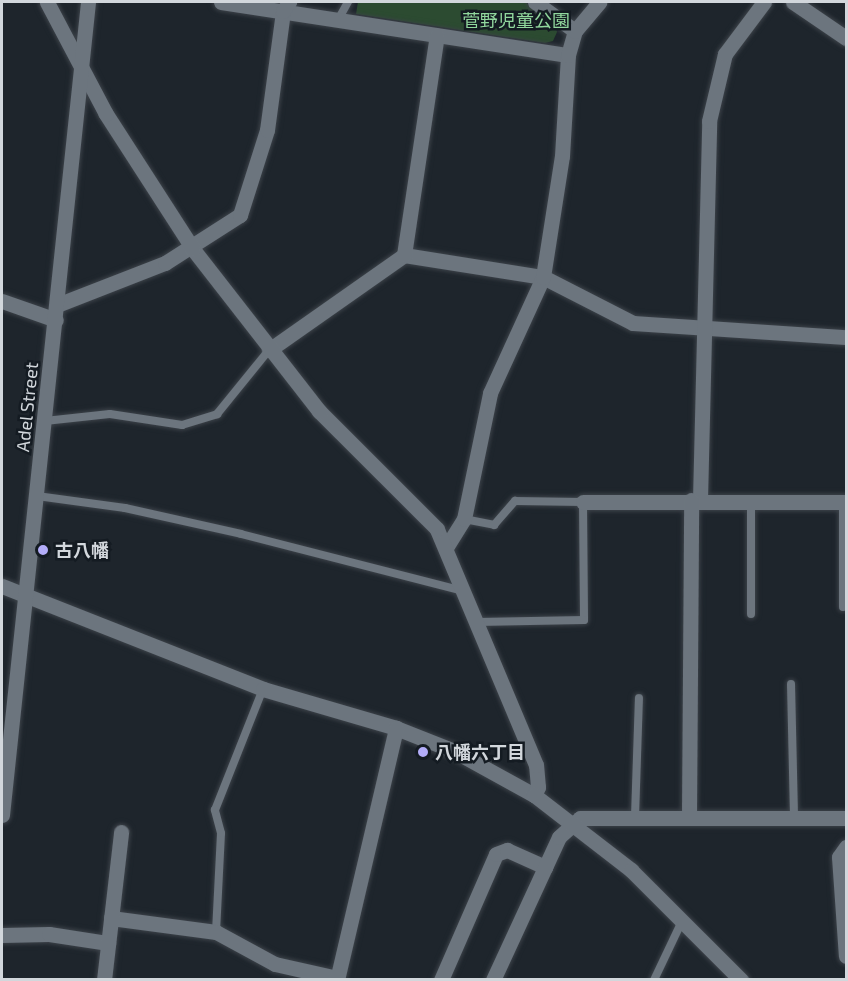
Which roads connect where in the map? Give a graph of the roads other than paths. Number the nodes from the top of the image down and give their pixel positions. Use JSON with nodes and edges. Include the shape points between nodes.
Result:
{"nodes":[{"id":1,"x":47,"y":2,"type":"edge"},
{"id":2,"x":88,"y":2,"type":"edge"},
{"id":3,"x":221,"y":2,"type":"edge"},
{"id":4,"x":348,"y":2,"type":"edge"},
{"id":5,"x":535,"y":2,"type":"edge"},
{"id":6,"x":599,"y":2,"type":"edge"},
{"id":7,"x":764,"y":2,"type":"edge"},
{"id":8,"x":793,"y":2,"type":"edge"},
{"id":9,"x":286,"y":6,"type":"edge"},
{"id":10,"x":338,"y":20,"type":"junction"},
{"id":11,"x":575,"y":31,"type":"junction"},
{"id":12,"x":437,"y":35,"type":"junction"},
{"id":13,"x":846,"y":38,"type":"edge"},
{"id":14,"x":568,"y":55,"type":"junction"},
{"id":15,"x":80,"y":61,"type":"junction"},
{"id":16,"x":193,"y":249,"type":"junction"},
{"id":17,"x":404,"y":255,"type":"junction"},
{"id":18,"x":543,"y":278,"type":"junction"},
{"id":19,"x":2,"y":301,"type":"edge"},
{"id":20,"x":56,"y":313,"type":"junction"},
{"id":21,"x":705,"y":327,"type":"junction"},
{"id":22,"x":846,"y":337,"type":"edge"},
{"id":23,"x":269,"y":350,"type":"junction"},
{"id":24,"x":45,"y":421,"type":"junction"},
{"id":25,"x":37,"y":496,"type":"junction"},
{"id":26,"x":695,"y":500,"type":"junction"},
{"id":27,"x":751,"y":501,"type":"junction"},
{"id":28,"x":583,"y":502,"type":"junction"},
{"id":29,"x":845,"y":502,"type":"edge"},
{"id":30,"x":464,"y":519,"type":"junction"},
{"id":31,"x":447,"y":546,"type":"junction"},
{"id":32,"x":2,"y":586,"type":"edge"},
{"id":33,"x":465,"y":591,"type":"junction"},
{"id":34,"x":28,"y":594,"type":"junction"},
{"id":35,"x":843,"y":607,"type":"dead end"},
{"id":36,"x":751,"y":614,"type":"dead end"},
{"id":37,"x":477,"y":622,"type":"junction"},
{"id":38,"x":791,"y":684,"type":"dead end"},
{"id":39,"x":263,"y":689,"type":"junction"},
{"id":40,"x":639,"y":698,"type":"dead end"},
{"id":41,"x":396,"y":728,"type":"junction"},
{"id":42,"x":534,"y":795,"type":"junction"},
{"id":43,"x":2,"y":815,"type":"edge"},
{"id":44,"x":635,"y":817,"type":"junction"},
{"id":45,"x":689,"y":817,"type":"junction"},
{"id":46,"x":794,"y":818,"type":"junction"},
{"id":47,"x":846,"y":818,"type":"edge"},
{"id":48,"x":574,"y":823,"type":"junction"},
{"id":49,"x":121,"y":832,"type":"dead end"},
{"id":50,"x":846,"y":847,"type":"edge"},
{"id":51,"x":544,"y":867,"type":"junction"},
{"id":52,"x":111,"y":918,"type":"junction"},
{"id":53,"x":682,"y":921,"type":"junction"},
{"id":54,"x":216,"y":932,"type":"junction"},
{"id":55,"x":2,"y":934,"type":"edge"},
{"id":56,"x":108,"y":944,"type":"junction"},
{"id":57,"x":846,"y":956,"type":"edge"},
{"id":58,"x":337,"y":979,"type":"edge"},
{"id":59,"x":104,"y":980,"type":"edge"},
{"id":60,"x":441,"y":980,"type":"edge"},
{"id":61,"x":493,"y":980,"type":"edge"},
{"id":62,"x":654,"y":980,"type":"edge"},
{"id":63,"x":741,"y":980,"type":"edge"}],
"edges":[{"from":1,"to":15,"type":"street"},
{"from":2,"to":15,"type":"street","name":"Adel Street"},
{"from":3,"to":9,"type":"street"},
{"from":4,"to":10,"type":"lane"},
{"from":5,"to":11,"type":"street"},
{"from":6,"to":11,"type":"street"},
{"from":7,"to":21,"type":"street","via":[[725,54],[709,121]]},
{"from":8,"to":13,"type":"street"},
{"from":9,"to":10,"type":"street"},
{"from":9,"to":16,"type":"street","via":[[267,130],[240,215]]},
{"from":10,"to":12,"type":"street"},
{"from":11,"to":14,"type":"street"},
{"from":12,"to":14,"type":"street"},
{"from":12,"to":17,"type":"street"},
{"from":14,"to":18,"type":"street","via":[[562,156]]},
{"from":15,"to":16,"type":"street","via":[[106,114]]},
{"from":15,"to":20,"type":"street","name":"Adel Street"},
{"from":16,"to":20,"type":"street"},
{"from":16,"to":23,"type":"street"},
{"from":17,"to":18,"type":"street"},
{"from":17,"to":23,"type":"street"},
{"from":18,"to":21,"type":"street","via":[[633,323]]},
{"from":18,"to":30,"type":"street","via":[[490,393]]},
{"from":19,"to":20,"type":"street"},
{"from":20,"to":24,"type":"street","name":"Adel Street"},
{"from":21,"to":22,"type":"street"},
{"from":21,"to":26,"type":"street"},
{"from":23,"to":24,"type":"lane","via":[[217,414],[182,425],[110,414]]},
{"from":23,"to":31,"type":"street","via":[[319,411],[437,529]]},
{"from":24,"to":25,"type":"street","name":"Adel Street"},
{"from":25,"to":33,"type":"lane","via":[[125,508]]},
{"from":25,"to":34,"type":"street","name":"Adel Street"},
{"from":26,"to":27,"type":"street"},
{"from":26,"to":28,"type":"street"},
{"from":26,"to":45,"type":"street"},
{"from":27,"to":29,"type":"street"},
{"from":27,"to":36,"type":"lane"},
{"from":28,"to":30,"type":"lane","via":[[515,501],[495,525]]},
{"from":28,"to":37,"type":"lane","via":[[584,620]]},
{"from":29,"to":35,"type":"lane"},
{"from":30,"to":31,"type":"street"},
{"from":31,"to":33,"type":"street"},
{"from":32,"to":34,"type":"street"},
{"from":33,"to":37,"type":"street"},
{"from":34,"to":39,"type":"street"},
{"from":34,"to":43,"type":"street","name":"Adel Street"},
{"from":37,"to":42,"type":"street","via":[[536,765]]},
{"from":38,"to":46,"type":"lane"},
{"from":39,"to":41,"type":"street"},
{"from":39,"to":54,"type":"lane","via":[[215,810],[221,843]]},
{"from":40,"to":44,"type":"lane"},
{"from":41,"to":42,"type":"street","via":[[454,751]]},
{"from":41,"to":58,"type":"street"},
{"from":42,"to":48,"type":"street"},
{"from":44,"to":45,"type":"street"},
{"from":44,"to":48,"type":"street","via":[[588,817]]},
{"from":45,"to":46,"type":"street"},
{"from":46,"to":47,"type":"street"},
{"from":48,"to":51,"type":"street","via":[[559,837]]},
{"from":48,"to":53,"type":"street","via":[[631,870]]},
{"from":49,"to":52,"type":"street"},
{"from":50,"to":57,"type":"street","via":[[839,857]]},
{"from":51,"to":60,"type":"street","via":[[507,850],[496,854]]},
{"from":51,"to":61,"type":"street"},
{"from":52,"to":54,"type":"street"},
{"from":52,"to":56,"type":"street"},
{"from":53,"to":62,"type":"lane"},
{"from":53,"to":63,"type":"street"},
{"from":54,"to":58,"type":"street","via":[[275,964]]},
{"from":55,"to":56,"type":"street","via":[[49,934]]},
{"from":56,"to":59,"type":"street"}]}
